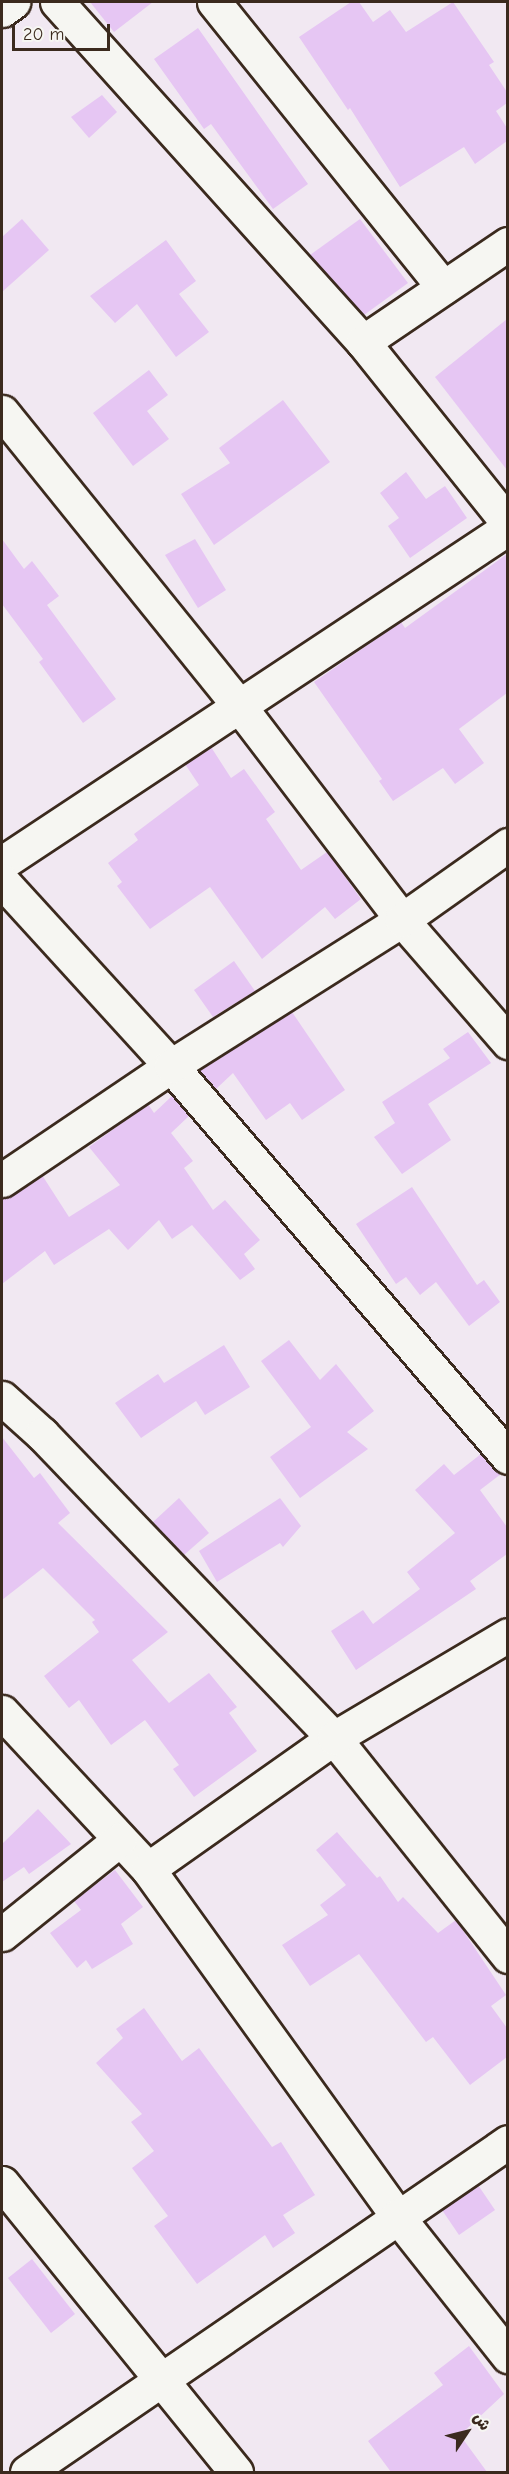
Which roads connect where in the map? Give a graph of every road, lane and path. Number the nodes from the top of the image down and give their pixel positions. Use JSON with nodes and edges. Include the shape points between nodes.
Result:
{"nodes":[{"id":1,"x":13,"y":2,"type":"edge"},
{"id":2,"x":57,"y":2,"type":"edge"},
{"id":3,"x":214,"y":2,"type":"edge"},
{"id":4,"x":2,"y":10,"type":"edge"},
{"id":5,"x":507,"y":244,"type":"edge"},
{"id":6,"x":443,"y":287,"type":"junction"},
{"id":7,"x":363,"y":342,"type":"junction"},
{"id":8,"x":2,"y":411,"type":"edge"},
{"id":9,"x":507,"y":524,"type":"edge"},
{"id":10,"x":507,"y":528,"type":"edge"},
{"id":11,"x":240,"y":707,"type":"junction"},
{"id":12,"x":507,"y":845,"type":"edge"},
{"id":13,"x":2,"y":863,"type":"edge"},
{"id":14,"x":2,"y":881,"type":"edge"},
{"id":15,"x":402,"y":920,"type":"junction"},
{"id":16,"x":507,"y":1042,"type":"edge"},
{"id":17,"x":171,"y":1066,"type":"junction"},
{"id":18,"x":2,"y":1180,"type":"edge"},
{"id":19,"x":2,"y":1398,"type":"edge"},
{"id":20,"x":507,"y":1457,"type":"edge"},
{"id":21,"x":507,"y":1635,"type":"edge"},
{"id":22,"x":2,"y":1712,"type":"edge"},
{"id":23,"x":334,"y":1738,"type":"junction"},
{"id":24,"x":120,"y":1839,"type":"junction"},
{"id":25,"x":148,"y":1869,"type":"junction"},
{"id":26,"x":2,"y":1934,"type":"edge"},
{"id":27,"x":507,"y":1956,"type":"edge"},
{"id":28,"x":507,"y":2142,"type":"edge"},
{"id":29,"x":2,"y":2183,"type":"edge"},
{"id":30,"x":397,"y":2216,"type":"junction"},
{"id":31,"x":507,"y":2356,"type":"edge"},
{"id":32,"x":160,"y":2384,"type":"junction"},
{"id":33,"x":27,"y":2472,"type":"edge"},
{"id":34,"x":236,"y":2472,"type":"edge"}],
"edges":[{"from":1,"to":4,"type":"street"},
{"from":2,"to":7,"type":"street"},
{"from":3,"to":6,"type":"street"},
{"from":5,"to":6,"type":"street"},
{"from":6,"to":7,"type":"street"},
{"from":7,"to":9,"type":"street"},
{"from":8,"to":11,"type":"street"},
{"from":10,"to":11,"type":"street"},
{"from":11,"to":13,"type":"street"},
{"from":11,"to":15,"type":"street"},
{"from":12,"to":15,"type":"street"},
{"from":14,"to":17,"type":"street"},
{"from":15,"to":16,"type":"street"},
{"from":15,"to":17,"type":"street"},
{"from":17,"to":18,"type":"street"},
{"from":17,"to":20,"type":"street"},
{"from":19,"to":23,"type":"street","via":[[42,1434]]},
{"from":21,"to":23,"type":"street"},
{"from":22,"to":24,"type":"street"},
{"from":23,"to":25,"type":"street"},
{"from":23,"to":27,"type":"street"},
{"from":24,"to":25,"type":"street"},
{"from":24,"to":26,"type":"street"},
{"from":25,"to":30,"type":"street"},
{"from":28,"to":30,"type":"street"},
{"from":29,"to":32,"type":"street"},
{"from":30,"to":31,"type":"street"},
{"from":30,"to":32,"type":"street"},
{"from":32,"to":33,"type":"street"},
{"from":32,"to":34,"type":"street"}]}
